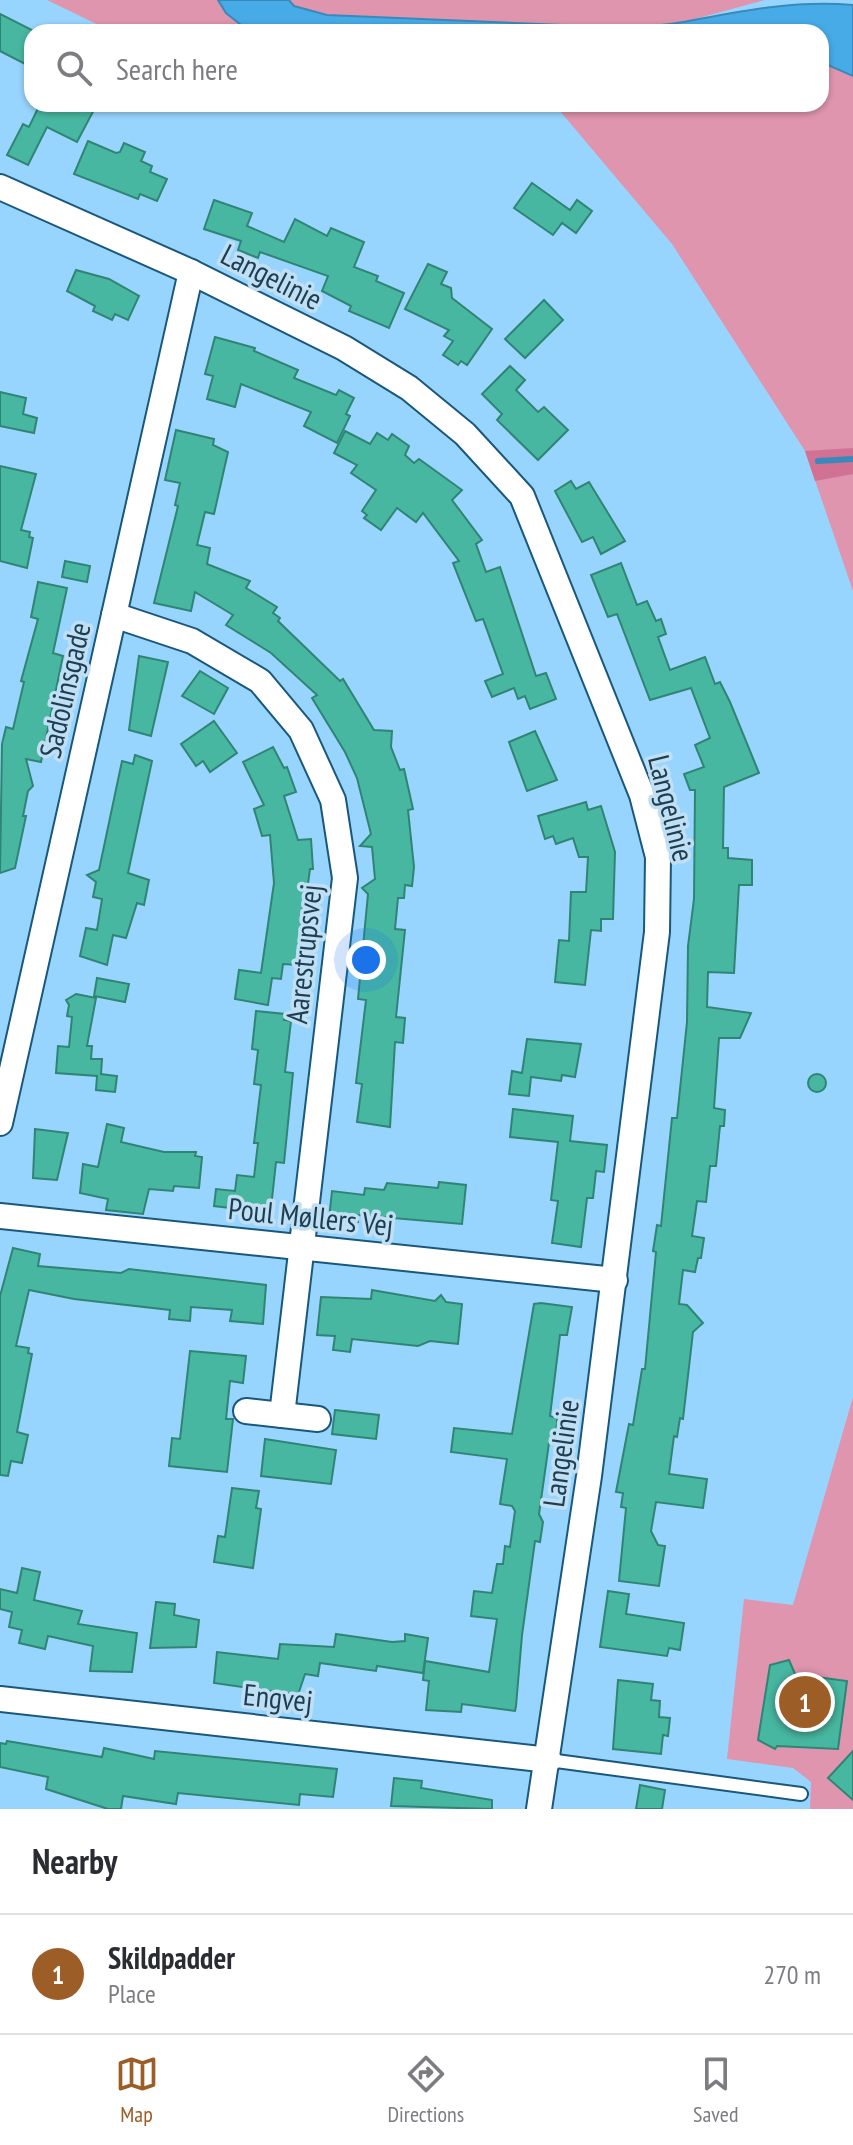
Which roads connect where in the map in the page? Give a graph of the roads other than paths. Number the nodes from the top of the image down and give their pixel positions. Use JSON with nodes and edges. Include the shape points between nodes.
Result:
{"nodes":[{"id":1,"x":0,"y":187,"type":"edge"},
{"id":2,"x":191,"y":272,"type":"junction"},
{"id":3,"x":114,"y":615,"type":"junction"},
{"id":4,"x":0,"y":1123,"type":"edge"},
{"id":5,"x":0,"y":1216,"type":"edge"},
{"id":6,"x":302,"y":1247,"type":"junction"},
{"id":7,"x":615,"y":1280,"type":"junction"},
{"id":8,"x":246,"y":1411,"type":"dead end"},
{"id":9,"x":282,"y":1415,"type":"junction"},
{"id":10,"x":318,"y":1419,"type":"dead end"},
{"id":11,"x":0,"y":1699,"type":"edge"},
{"id":12,"x":549,"y":1760,"type":"junction"},
{"id":13,"x":801,"y":1794,"type":"dead end"},
{"id":14,"x":539,"y":1809,"type":"edge"}],
"edges":[{"from":1,"to":2,"type":"street","name":"Langelinie"},
{"from":2,"to":3,"type":"street","name":"Sadolinsgade"},
{"from":2,"to":7,"type":"street","name":"Langelinie","via":[[344,348],[409,388],[465,434],[522,496],[642,795],[658,857],[657,932]]},
{"from":3,"to":4,"type":"street","name":"Sadolinsgade"},
{"from":3,"to":6,"type":"street","name":"Aarestrupsvej","via":[[192,641],[260,681],[301,730],[333,800],[345,878]]},
{"from":5,"to":6,"type":"street","name":"Poul Møllers Vej"},
{"from":6,"to":7,"type":"street","name":"Poul Møllers Vej"},
{"from":6,"to":9,"type":"street","name":"Aarestrupsvej"},
{"from":7,"to":12,"type":"street","name":"Langelinie"},
{"from":8,"to":9,"type":"street"},
{"from":9,"to":10,"type":"street"},
{"from":11,"to":12,"type":"street","name":"Engvej"},
{"from":12,"to":13,"type":"lane"},
{"from":12,"to":14,"type":"street","name":"Langelinie"}]}
